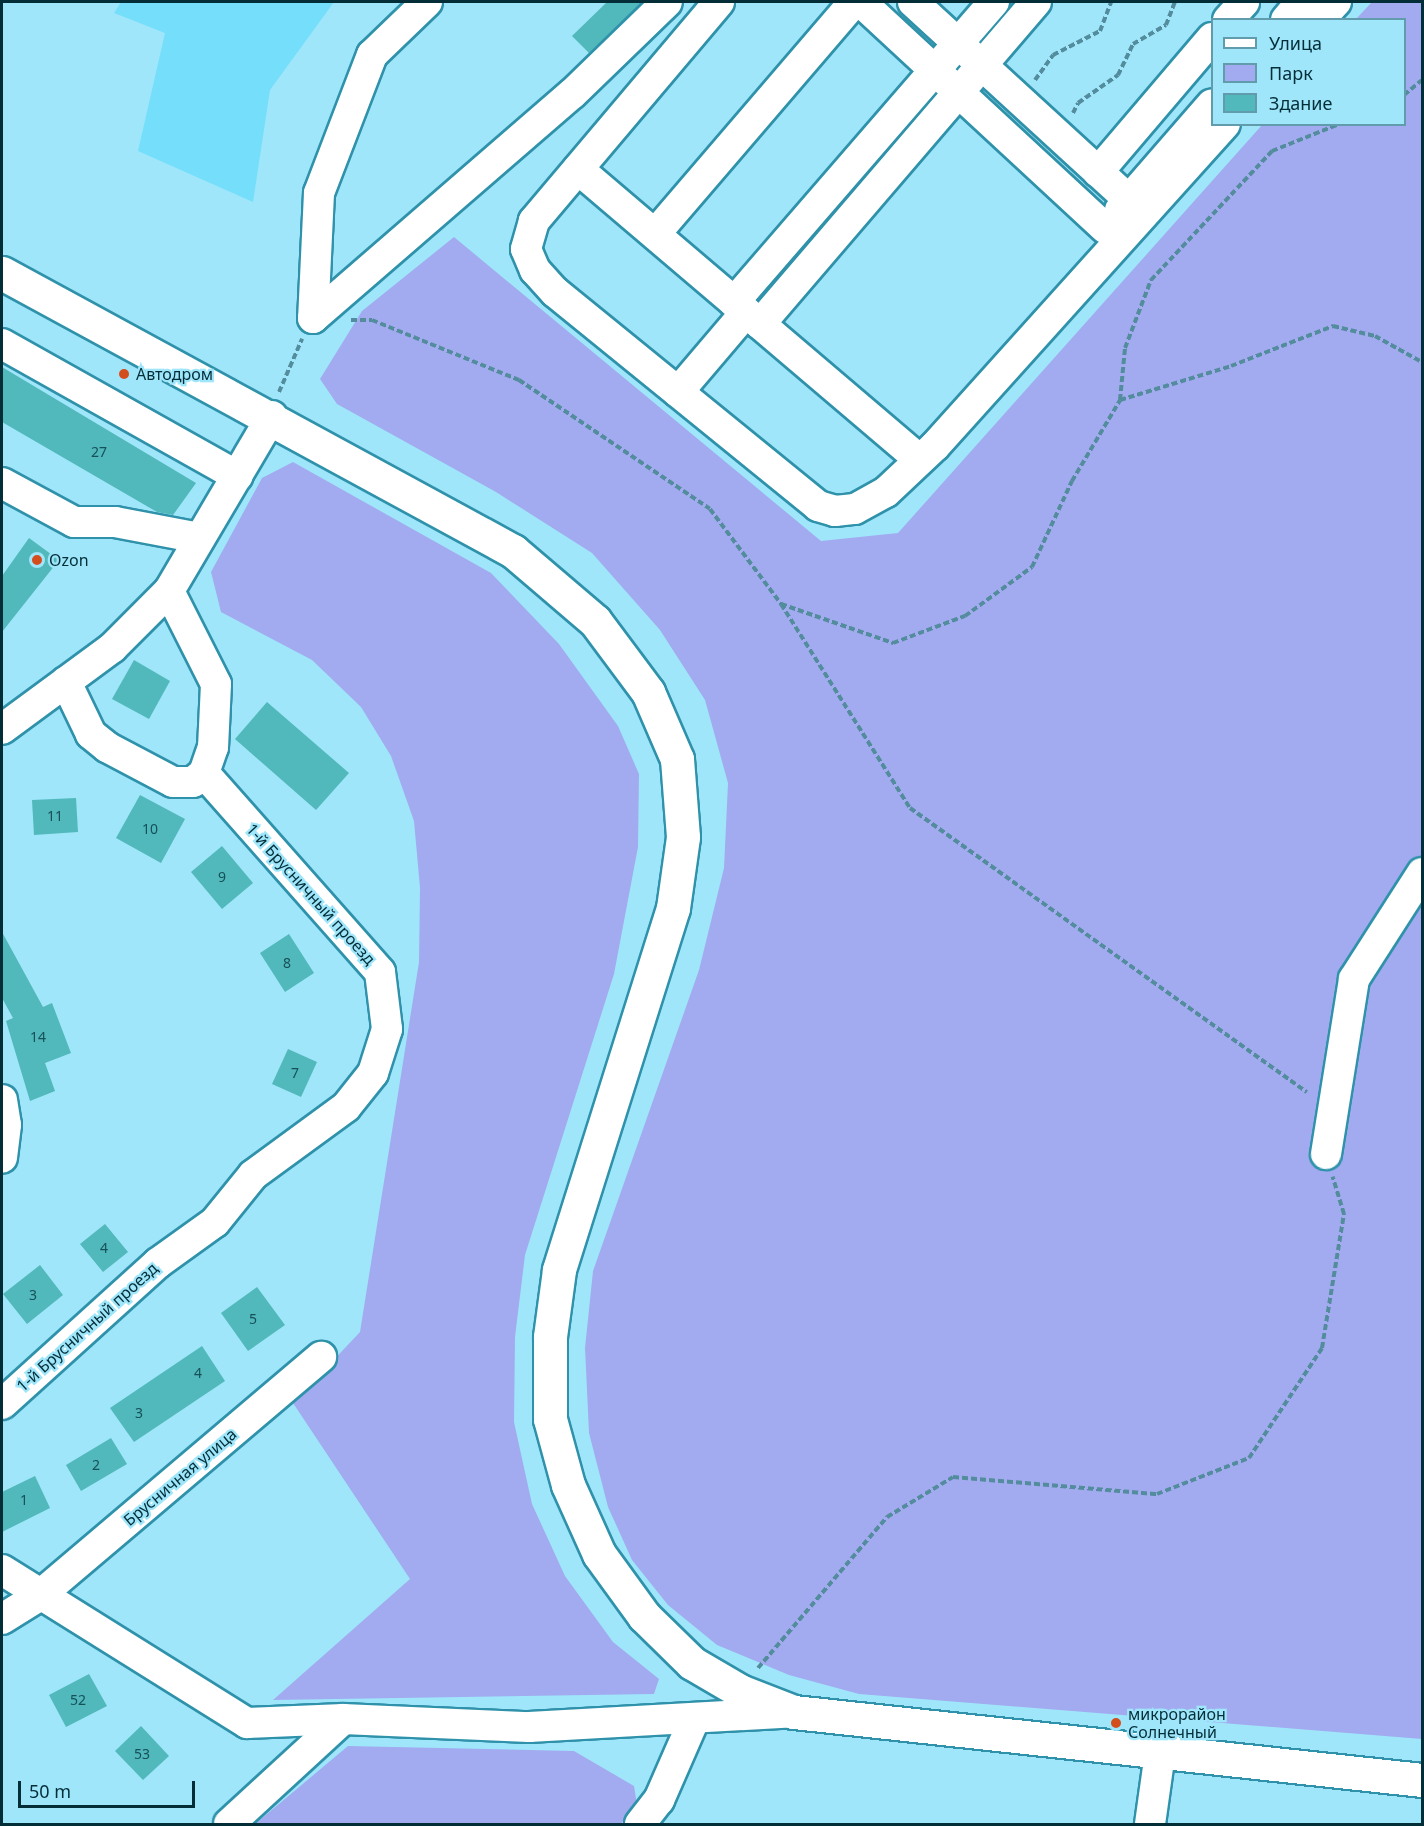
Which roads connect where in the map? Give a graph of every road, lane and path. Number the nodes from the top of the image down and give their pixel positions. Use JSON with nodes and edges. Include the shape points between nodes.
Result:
{"nodes":[{"id":1,"x":427,"y":2,"type":"edge"},
{"id":2,"x":667,"y":2,"type":"edge"},
{"id":3,"x":719,"y":2,"type":"edge"},
{"id":4,"x":854,"y":2,"type":"edge"},
{"id":5,"x":861,"y":2,"type":"edge"},
{"id":6,"x":913,"y":2,"type":"edge"},
{"id":7,"x":994,"y":2,"type":"edge"},
{"id":8,"x":1036,"y":2,"type":"edge"},
{"id":9,"x":1111,"y":2,"type":"edge"},
{"id":10,"x":1175,"y":2,"type":"edge"},
{"id":11,"x":1244,"y":2,"type":"edge"},
{"id":12,"x":1302,"y":2,"type":"edge"},
{"id":13,"x":1336,"y":2,"type":"edge"},
{"id":14,"x":1230,"y":18,"type":"edge"},
{"id":15,"x":1288,"y":18,"type":"edge"},
{"id":16,"x":1321,"y":18,"type":"edge"},
{"id":17,"x":1211,"y":39,"type":"edge"},
{"id":18,"x":958,"y":43,"type":"junction"},
{"id":19,"x":981,"y":65,"type":"junction"},
{"id":20,"x":935,"y":70,"type":"junction"},
{"id":21,"x":1422,"y":80,"type":"edge"},
{"id":22,"x":958,"y":92,"type":"junction"},
{"id":23,"x":1406,"y":93,"type":"edge"},
{"id":24,"x":1020,"y":100,"type":"junction"},
{"id":25,"x":1211,"y":105,"type":"edge"},
{"id":26,"x":1223,"y":126,"type":"edge"},
{"id":27,"x":1062,"y":139,"type":"junction"},
{"id":28,"x":578,"y":169,"type":"junction"},
{"id":29,"x":1098,"y":172,"type":"junction"},
{"id":30,"x":1129,"y":200,"type":"junction"},
{"id":31,"x":1105,"y":228,"type":"junction"},
{"id":32,"x":655,"y":234,"type":"junction"},
{"id":33,"x":2,"y":273,"type":"edge"},
{"id":34,"x":746,"y":312,"type":"junction"},
{"id":35,"x":2,"y":344,"type":"edge"},
{"id":36,"x":1422,"y":363,"type":"edge"},
{"id":37,"x":678,"y":392,"type":"junction"},
{"id":38,"x":1120,"y":400,"type":"dead end"},
{"id":39,"x":272,"y":416,"type":"junction"},
{"id":40,"x":910,"y":452,"type":"junction"},
{"id":41,"x":237,"y":476,"type":"junction"},
{"id":42,"x":2,"y":483,"type":"edge"},
{"id":43,"x":793,"y":486,"type":"junction"},
{"id":44,"x":200,"y":538,"type":"junction"},
{"id":45,"x":169,"y":591,"type":"junction"},
{"id":46,"x":781,"y":604,"type":"dead end"},
{"id":47,"x":66,"y":682,"type":"junction"},
{"id":48,"x":2,"y":729,"type":"edge"},
{"id":49,"x":204,"y":773,"type":"junction"},
{"id":50,"x":1422,"y":873,"type":"edge"},
{"id":51,"x":2,"y":1100,"type":"edge"},
{"id":52,"x":1310,"y":1100,"type":"dead end"},
{"id":53,"x":1326,"y":1154,"type":"joint"},
{"id":54,"x":2,"y":1158,"type":"edge"},
{"id":55,"x":321,"y":1358,"type":"dead end"},
{"id":56,"x":2,"y":1404,"type":"edge"},
{"id":57,"x":2,"y":1570,"type":"edge"},
{"id":58,"x":39,"y":1596,"type":"junction"},
{"id":59,"x":2,"y":1618,"type":"edge"},
{"id":60,"x":740,"y":1691,"type":"junction"},
{"id":61,"x":794,"y":1712,"type":"junction"},
{"id":62,"x":343,"y":1719,"type":"junction"},
{"id":63,"x":694,"y":1720,"type":"junction"},
{"id":64,"x":1160,"y":1753,"type":"junction"},
{"id":65,"x":1422,"y":1780,"type":"edge"},
{"id":66,"x":228,"y":1824,"type":"edge"},
{"id":67,"x":640,"y":1824,"type":"edge"},
{"id":68,"x":1150,"y":1824,"type":"edge"}],
"edges":[{"from":1,"to":2,"type":"street","via":[[372,55],[319,193],[313,318],[572,94]]},
{"from":3,"to":28,"type":"street"},
{"from":4,"to":32,"type":"street"},
{"from":5,"to":20,"type":"street"},
{"from":6,"to":18,"type":"street"},
{"from":7,"to":18,"type":"street"},
{"from":8,"to":19,"type":"street"},
{"from":9,"to":24,"type":"path","via":[[1100,31],[1053,56]]},
{"from":10,"to":27,"type":"path","via":[[1166,25],[1133,44],[1118,75],[1078,103]]},
{"from":11,"to":14,"type":"street"},
{"from":12,"to":15,"type":"street"},
{"from":13,"to":16,"type":"street"},
{"from":17,"to":29,"type":"street"},
{"from":18,"to":19,"type":"street"},
{"from":18,"to":20,"type":"street"},
{"from":19,"to":22,"type":"street"},
{"from":19,"to":24,"type":"street"},
{"from":20,"to":22,"type":"street"},
{"from":20,"to":34,"type":"street"},
{"from":21,"to":23,"type":"path"},
{"from":22,"to":31,"type":"street"},
{"from":22,"to":34,"type":"street"},
{"from":24,"to":27,"type":"street"},
{"from":25,"to":30,"type":"street"},
{"from":26,"to":43,"type":"street","via":[[886,492],[855,509],[836,512],[818,506]]},
{"from":27,"to":29,"type":"street"},
{"from":28,"to":32,"type":"street"},
{"from":28,"to":37,"type":"street","via":[[534,221],[526,249],[535,270]]},
{"from":29,"to":30,"type":"street"},
{"from":30,"to":31,"type":"street"},
{"from":31,"to":40,"type":"street"},
{"from":32,"to":34,"type":"street"},
{"from":33,"to":39,"type":"main road"},
{"from":34,"to":37,"type":"street"},
{"from":34,"to":40,"type":"street"},
{"from":35,"to":41,"type":"street"},
{"from":36,"to":38,"type":"path","via":[[1375,336],[1333,326],[1232,366]]},
{"from":37,"to":43,"type":"street"},
{"from":39,"to":41,"type":"street"},
{"from":39,"to":60,"type":"main road","via":[[513,551],[595,621],[648,692],[677,759],[683,837],[673,908],[559,1270],[550,1337],[550,1419],[568,1485],[599,1554],[644,1616],[692,1662]]},
{"from":40,"to":43,"type":"street","via":[[867,492],[843,502],[817,500]]},
{"from":41,"to":44,"type":"street"},
{"from":42,"to":44,"type":"street","via":[[74,522],[136,525]]},
{"from":44,"to":45,"type":"street"},
{"from":45,"to":47,"type":"street","via":[[112,648]]},
{"from":45,"to":49,"type":"street","via":[[216,684],[213,747]]},
{"from":46,"to":52,"type":"path","via":[[910,808],[1306,1089]]},
{"from":47,"to":48,"type":"street"},
{"from":47,"to":49,"type":"street","via":[[97,741],[174,782],[193,782]]},
{"from":49,"to":56,"type":"street","name":"1-й Брусничный проезд","via":[[380,972],[388,1009],[382,1050],[346,1107],[253,1175],[215,1222],[158,1263]]},
{"from":50,"to":53,"type":"street","via":[[1354,979]]},
{"from":51,"to":54,"type":"street","via":[[6,1125]]},
{"from":53,"to":60,"type":"path","via":[[1344,1214],[1322,1348],[1249,1458],[1157,1494],[953,1477],[887,1517]]},
{"from":55,"to":58,"type":"street","name":"Брусничная улица"},
{"from":57,"to":58,"type":"street"},
{"from":58,"to":59,"type":"street","name":"Брусничная улица"},
{"from":58,"to":62,"type":"street","via":[[248,1723]]},
{"from":60,"to":61,"type":"main road"},
{"from":61,"to":63,"type":"street"},
{"from":61,"to":64,"type":"main road"},
{"from":62,"to":63,"type":"street","via":[[529,1727]]},
{"from":62,"to":66,"type":"street"},
{"from":63,"to":67,"type":"street","via":[[659,1800]]},
{"from":64,"to":65,"type":"main road"},
{"from":64,"to":68,"type":"street"}]}
